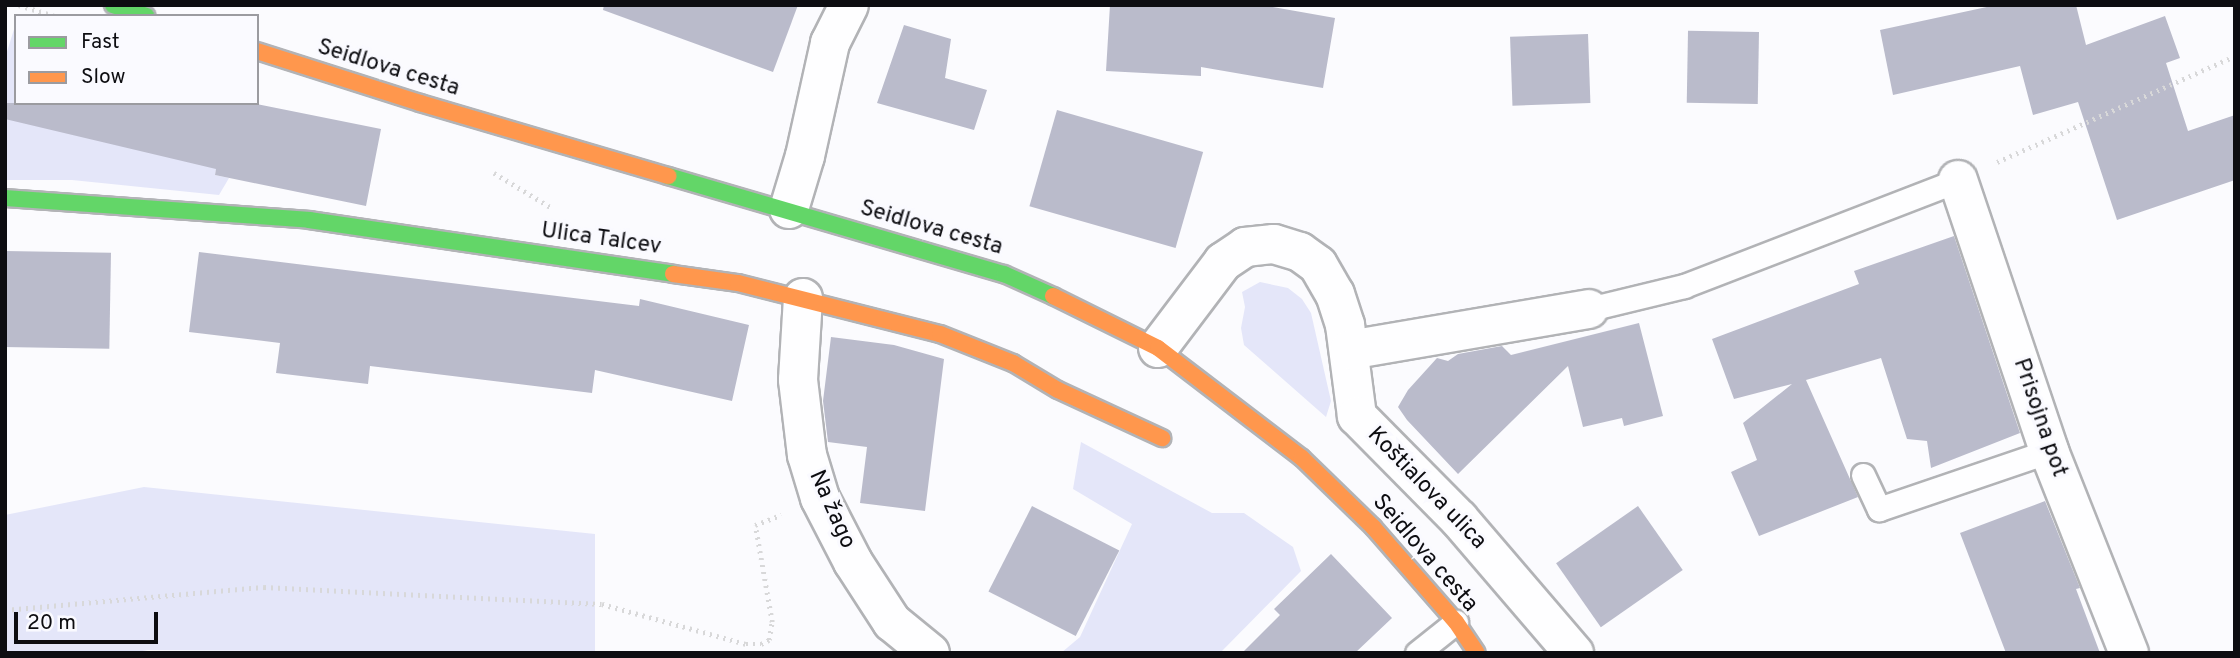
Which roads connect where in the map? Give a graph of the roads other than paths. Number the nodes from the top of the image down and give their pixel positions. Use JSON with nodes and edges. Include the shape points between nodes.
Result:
{"nodes":[{"id":1,"x":113,"y":5,"type":"edge"},
{"id":2,"x":849,"y":5,"type":"edge"},
{"id":3,"x":140,"y":14,"type":"edge"},
{"id":4,"x":259,"y":52,"type":"edge"},
{"id":5,"x":1958,"y":180,"type":"joint"},
{"id":6,"x":5,"y":198,"type":"edge"},
{"id":7,"x":789,"y":209,"type":"junction"},
{"id":8,"x":803,"y":298,"type":"junction"},
{"id":9,"x":1589,"y":309,"type":"joint"},
{"id":10,"x":1158,"y":348,"type":"junction"},
{"id":11,"x":1349,"y":350,"type":"junction"},
{"id":12,"x":1162,"y":438,"type":"dead end"},
{"id":13,"x":2049,"y":452,"type":"junction"},
{"id":14,"x":1863,"y":475,"type":"dead end"},
{"id":15,"x":1455,"y":622,"type":"junction"},
{"id":16,"x":930,"y":653,"type":"edge"},
{"id":17,"x":1417,"y":653,"type":"edge"},
{"id":18,"x":1478,"y":653,"type":"edge"},
{"id":19,"x":1574,"y":653,"type":"edge"},
{"id":20,"x":2129,"y":653,"type":"edge"}],
"edges":[{"from":1,"to":3,"type":"street"},
{"from":2,"to":7,"type":"street","via":[[830,43]]},
{"from":4,"to":7,"type":"street","name":"Seidlova cesta"},
{"from":5,"to":9,"type":"lane","via":[[1684,286]]},
{"from":5,"to":13,"type":"street","name":"Prisojna pot"},
{"from":6,"to":8,"type":"street","name":"Ulica Talcev","via":[[309,220],[738,283]]},
{"from":7,"to":10,"type":"street","name":"Seidlova cesta","via":[[1004,274]]},
{"from":8,"to":12,"type":"street","name":"Ulica Talcev","via":[[940,334],[1013,363],[1058,390]]},
{"from":8,"to":16,"type":"street","name":"Na žago","via":[[798,380],[807,455],[820,498],[853,562],[892,622]]},
{"from":9,"to":11,"type":"street"},
{"from":10,"to":11,"type":"street","name":"Koštialova ulica","via":[[1223,262],[1245,247],[1274,244],[1300,252],[1318,265],[1335,294]]},
{"from":10,"to":15,"type":"street","name":"Seidlova cesta","via":[[1302,458],[1373,527]]},
{"from":11,"to":19,"type":"street","name":"Koštialova ulica","via":[[1357,416],[1458,519]]},
{"from":13,"to":14,"type":"lane","via":[[1879,509]]},
{"from":13,"to":20,"type":"street","name":"Prisojna pot"},
{"from":15,"to":17,"type":"lane"},
{"from":15,"to":18,"type":"street","name":"Seidlova cesta"}]}
